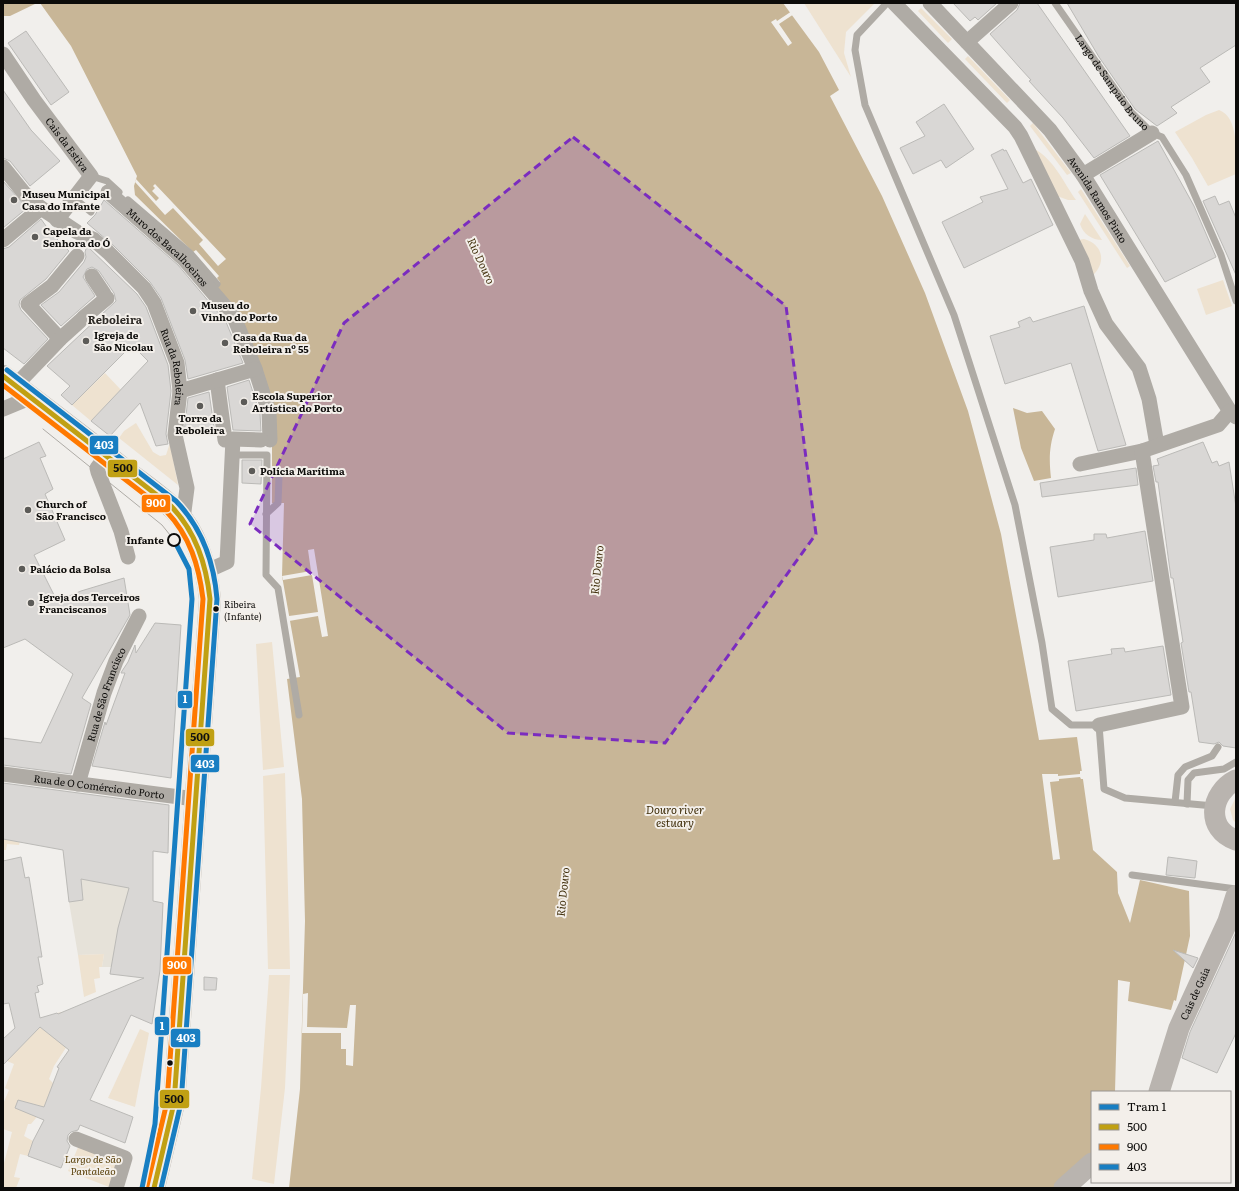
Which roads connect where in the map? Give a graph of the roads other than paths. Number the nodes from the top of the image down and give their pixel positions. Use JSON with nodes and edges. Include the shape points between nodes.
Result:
{"nodes":[{"id":1,"x":887,"y":3,"type":"edge"},
{"id":2,"x":894,"y":3,"type":"edge"},
{"id":3,"x":930,"y":3,"type":"edge"},
{"id":4,"x":1011,"y":3,"type":"edge"},
{"id":5,"x":1055,"y":3,"type":"edge"},
{"id":6,"x":967,"y":42,"type":"junction"},
{"id":7,"x":3,"y":54,"type":"edge"},
{"id":8,"x":1152,"y":133,"type":"junction"},
{"id":9,"x":3,"y":167,"type":"edge"},
{"id":10,"x":1083,"y":175,"type":"junction"},
{"id":11,"x":91,"y":176,"type":"junction"},
{"id":12,"x":108,"y":192,"type":"dead end"},
{"id":13,"x":74,"y":198,"type":"junction"},
{"id":14,"x":41,"y":208,"type":"junction"},
{"id":15,"x":91,"y":212,"type":"dead end"},
{"id":16,"x":57,"y":220,"type":"junction"},
{"id":17,"x":3,"y":240,"type":"edge"},
{"id":18,"x":77,"y":256,"type":"dead end"},
{"id":19,"x":91,"y":275,"type":"dead end"},
{"id":20,"x":217,"y":284,"type":"dead end"},
{"id":21,"x":1236,"y":301,"type":"edge"},
{"id":22,"x":60,"y":339,"type":"junction"},
{"id":23,"x":255,"y":369,"type":"junction"},
{"id":24,"x":217,"y":380,"type":"junction"},
{"id":25,"x":17,"y":386,"type":"edge"},
{"id":26,"x":180,"y":391,"type":"junction"},
{"id":27,"x":3,"y":409,"type":"edge"},
{"id":28,"x":1233,"y":414,"type":"edge"},
{"id":29,"x":225,"y":440,"type":"dead end"},
{"id":30,"x":1157,"y":445,"type":"junction"},
{"id":31,"x":1142,"y":451,"type":"junction"},
{"id":32,"x":107,"y":455,"type":"junction"},
{"id":33,"x":233,"y":455,"type":"junction"},
{"id":34,"x":1080,"y":464,"type":"dead end"},
{"id":35,"x":279,"y":476,"type":"dead end"},
{"id":36,"x":266,"y":514,"type":"junction"},
{"id":37,"x":183,"y":519,"type":"junction"},
{"id":38,"x":128,"y":557,"type":"dead end"},
{"id":39,"x":207,"y":571,"type":"junction"},
{"id":40,"x":140,"y":616,"type":"dead end"},
{"id":41,"x":97,"y":699,"type":"dead end"},
{"id":42,"x":299,"y":714,"type":"dead end"},
{"id":43,"x":1098,"y":725,"type":"junction"},
{"id":44,"x":1218,"y":747,"type":"dead end"},
{"id":45,"x":1236,"y":762,"type":"edge"},
{"id":46,"x":3,"y":774,"type":"edge"},
{"id":47,"x":79,"y":780,"type":"junction"},
{"id":48,"x":1236,"y":780,"type":"edge"},
{"id":49,"x":195,"y":798,"type":"junction"},
{"id":50,"x":1175,"y":802,"type":"junction"},
{"id":51,"x":1187,"y":804,"type":"junction"},
{"id":52,"x":1214,"y":806,"type":"junction"},
{"id":53,"x":1234,"y":845,"type":"edge"},
{"id":54,"x":1132,"y":875,"type":"dead end"},
{"id":55,"x":1236,"y":889,"type":"edge"},
{"id":56,"x":1236,"y":896,"type":"edge"},
{"id":57,"x":1159,"y":1091,"type":"edge"},
{"id":58,"x":76,"y":1140,"type":"dead end"},
{"id":59,"x":1091,"y":1164,"type":"edge"},
{"id":60,"x":116,"y":1188,"type":"edge"},
{"id":61,"x":154,"y":1188,"type":"edge"},
{"id":62,"x":1064,"y":1188,"type":"edge"}],
"edges":[{"from":1,"to":43,"type":"lane","via":[[857,35],[855,50],[865,105],[954,315],[1015,505],[1052,709],[1071,725]]},
{"from":2,"to":30,"type":"street","via":[[1021,136],[1082,261],[1091,291],[1106,324],[1139,368],[1149,399]]},
{"from":3,"to":6,"type":"street","name":"Avenida Ramos Pinto"},
{"from":4,"to":6,"type":"street"},
{"from":5,"to":8,"type":"lane","name":"Largo de Sampaio Bruno","via":[[1131,112]]},
{"from":6,"to":10,"type":"street","name":"Avenida Ramos Pinto","via":[[1050,130]]},
{"from":7,"to":11,"type":"street","name":"Cais da Estiva"},
{"from":8,"to":10,"type":"street","name":"Largo de Sampaio Bruno"},
{"from":8,"to":21,"type":"lane","via":[[1162,137],[1186,175],[1221,255]]},
{"from":9,"to":14,"type":"street","name":"Rua da Reboleira","via":[[24,193]]},
{"from":10,"to":28,"type":"street","name":"Avenida Ramos Pinto"},
{"from":11,"to":13,"type":"street"},
{"from":11,"to":20,"type":"lane","name":"Cais da Estiva","via":[[113,186],[191,254]]},
{"from":12,"to":23,"type":"street","name":"Muro dos Bacalhoeiros","via":[[184,259],[209,286],[234,317]]},
{"from":13,"to":15,"type":"lane"},
{"from":13,"to":16,"type":"street"},
{"from":14,"to":16,"type":"street","name":"Rua da Reboleira"},
{"from":14,"to":17,"type":"street"},
{"from":16,"to":26,"type":"street","name":"Rua da Reboleira","via":[[93,239],[144,288],[154,303],[177,363]]},
{"from":18,"to":22,"type":"street","via":[[52,286],[28,304]]},
{"from":19,"to":22,"type":"street","via":[[106,296]]},
{"from":22,"to":25,"type":"street"},
{"from":23,"to":24,"type":"street"},
{"from":23,"to":33,"type":"street","name":"Muro dos Bacalhoeiros","via":[[269,412],[266,440],[233,439]]},
{"from":24,"to":26,"type":"street"},
{"from":24,"to":29,"type":"street"},
{"from":25,"to":27,"type":"street"},
{"from":25,"to":32,"type":"main road"},
{"from":26,"to":37,"type":"street","name":"Rua da Reboleira","via":[[175,435],[187,488]]},
{"from":28,"to":30,"type":"street","via":[[1218,425]]},
{"from":30,"to":31,"type":"street"},
{"from":31,"to":34,"type":"street"},
{"from":31,"to":43,"type":"street","via":[[1182,707]]},
{"from":32,"to":37,"type":"main road"},
{"from":32,"to":38,"type":"street","via":[[98,468],[99,476],[121,531]]},
{"from":33,"to":36,"type":"lane","via":[[267,455]]},
{"from":33,"to":39,"type":"street","name":"Muro dos Bacalhoeiros","via":[[227,562]]},
{"from":35,"to":36,"type":"lane","via":[[278,503]]},
{"from":36,"to":42,"type":"lane","via":[[266,575],[278,588]]},
{"from":37,"to":39,"type":"main road"},
{"from":39,"to":49,"type":"main road","via":[[210,599]]},
{"from":40,"to":47,"type":"street","name":"Rua de São Francisco","via":[[116,661],[106,687]]},
{"from":41,"to":47,"type":"street","name":"Rua de São Francisco","via":[[76,768]]},
{"from":43,"to":50,"type":"lane","via":[[1104,789],[1125,798]]},
{"from":44,"to":50,"type":"lane","via":[[1212,756],[1185,767],[1178,775]]},
{"from":45,"to":51,"type":"lane","via":[[1224,769],[1194,773],[1188,780]]},
{"from":46,"to":47,"type":"street","name":"Rua de O Comércio do Porto"},
{"from":47,"to":49,"type":"street","name":"Rua de O Comércio do Porto","via":[[115,792]]},
{"from":48,"to":52,"type":"main road","via":[[1227,784],[1218,794]]},
{"from":49,"to":61,"type":"main road","via":[[174,1103]]},
{"from":50,"to":51,"type":"lane"},
{"from":51,"to":52,"type":"lane"},
{"from":52,"to":53,"type":"main road","via":[[1215,818],[1221,830]]},
{"from":54,"to":55,"type":"lane"},
{"from":56,"to":57,"type":"main road","name":"Cais de Gaia","via":[[1228,921],[1179,1028]]},
{"from":58,"to":60,"type":"street","via":[[125,1158]]},
{"from":59,"to":62,"type":"main road"}]}
